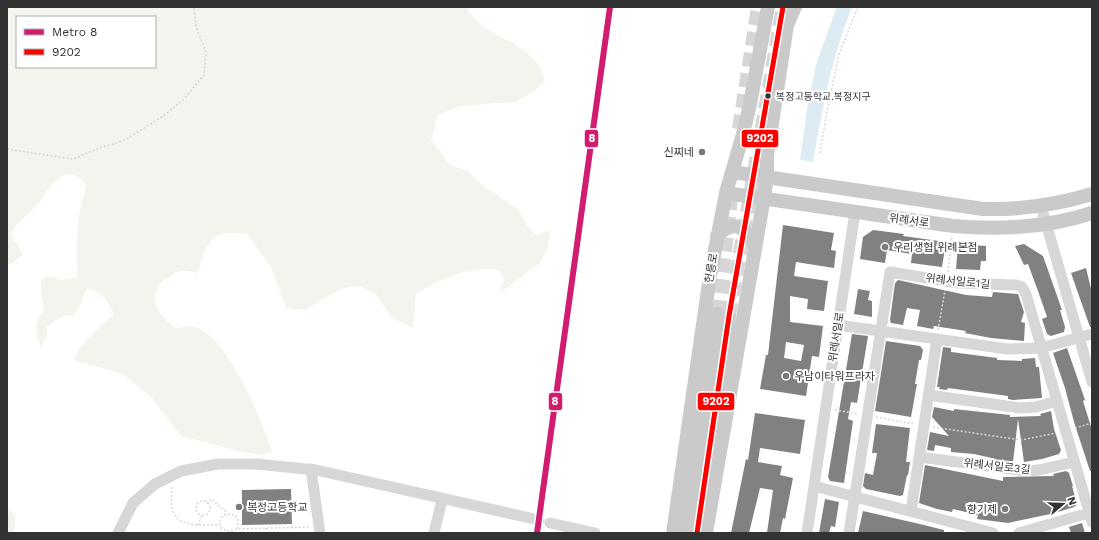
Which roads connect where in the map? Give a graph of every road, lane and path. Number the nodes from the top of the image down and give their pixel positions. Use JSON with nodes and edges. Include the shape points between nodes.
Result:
{"nodes":[{"id":1,"x":194,"y":7,"type":"edge"},
{"id":2,"x":768,"y":7,"type":"edge"},
{"id":3,"x":795,"y":7,"type":"edge"},
{"id":4,"x":858,"y":7,"type":"edge"},
{"id":5,"x":7,"y":149,"type":"edge"},
{"id":6,"x":820,"y":153,"type":"dead end"},
{"id":7,"x":732,"y":172,"type":"junction"},
{"id":8,"x":767,"y":177,"type":"junction"},
{"id":9,"x":726,"y":193,"type":"junction"},
{"id":10,"x":1092,"y":194,"type":"edge"},
{"id":11,"x":764,"y":197,"type":"junction"},
{"id":12,"x":1042,"y":206,"type":"junction"},
{"id":13,"x":855,"y":212,"type":"junction"},
{"id":14,"x":1092,"y":213,"type":"edge"},
{"id":15,"x":1046,"y":225,"type":"junction"},
{"id":16,"x":953,"y":226,"type":"junction"},
{"id":17,"x":717,"y":236,"type":"junction"},
{"id":18,"x":755,"y":247,"type":"junction"},
{"id":19,"x":946,"y":282,"type":"junction"},
{"id":20,"x":838,"y":325,"type":"junction"},
{"id":21,"x":880,"y":331,"type":"junction"},
{"id":22,"x":1092,"y":334,"type":"edge"},
{"id":23,"x":1079,"y":338,"type":"junction"},
{"id":24,"x":937,"y":339,"type":"junction"},
{"id":25,"x":1041,"y":348,"type":"junction"},
{"id":26,"x":1092,"y":382,"type":"edge"},
{"id":27,"x":928,"y":395,"type":"junction"},
{"id":28,"x":1057,"y":401,"type":"junction"},
{"id":29,"x":825,"y":409,"type":"junction"},
{"id":30,"x":868,"y":415,"type":"junction"},
{"id":31,"x":1092,"y":423,"type":"edge"},
{"id":32,"x":924,"y":425,"type":"junction"},
{"id":33,"x":1065,"y":431,"type":"junction"},
{"id":34,"x":919,"y":456,"type":"junction"},
{"id":35,"x":1074,"y":462,"type":"junction"},
{"id":36,"x":311,"y":469,"type":"junction"},
{"id":37,"x":179,"y":472,"type":"junction"},
{"id":38,"x":814,"y":486,"type":"junction"},
{"id":39,"x":855,"y":496,"type":"junction"},
{"id":40,"x":442,"y":500,"type":"junction"},
{"id":41,"x":207,"y":504,"type":"junction"},
{"id":42,"x":911,"y":511,"type":"junction"},
{"id":43,"x":228,"y":514,"type":"junction"},
{"id":44,"x":202,"y":515,"type":"junction"},
{"id":45,"x":1091,"y":516,"type":"edge"},
{"id":46,"x":539,"y":520,"type":"dead end"},
{"id":47,"x":550,"y":523,"type":"dead end"},
{"id":48,"x":198,"y":525,"type":"junction"},
{"id":49,"x":220,"y":525,"type":"junction"},
{"id":50,"x":266,"y":528,"type":"junction"},
{"id":51,"x":318,"y":530,"type":"edge"},
{"id":52,"x":235,"y":531,"type":"edge"},
{"id":53,"x":988,"y":532,"type":"edge"},
{"id":54,"x":118,"y":533,"type":"edge"},
{"id":55,"x":267,"y":533,"type":"edge"},
{"id":56,"x":434,"y":533,"type":"edge"},
{"id":57,"x":596,"y":533,"type":"edge"},
{"id":58,"x":672,"y":533,"type":"edge"},
{"id":59,"x":685,"y":533,"type":"edge"},
{"id":60,"x":697,"y":533,"type":"edge"},
{"id":61,"x":706,"y":533,"type":"edge"},
{"id":62,"x":807,"y":533,"type":"edge"},
{"id":63,"x":849,"y":533,"type":"edge"},
{"id":64,"x":1019,"y":533,"type":"edge"}],
"edges":[{"from":1,"to":5,"type":"path","via":[[196,27],[206,52],[204,75],[183,100],[166,114],[120,142],[73,159]]},
{"from":2,"to":7,"type":"main road","name":"헌릉로","via":[[743,134]]},
{"from":3,"to":8,"type":"main road","via":[[787,25],[767,156]]},
{"from":4,"to":6,"type":"path","via":[[839,54]]},
{"from":7,"to":8,"type":"main road","name":"위례서로"},
{"from":7,"to":9,"type":"main road","name":"헌릉로"},
{"from":8,"to":11,"type":"main road"},
{"from":8,"to":12,"type":"main road","name":"위례서로","via":[[983,209],[1012,210]]},
{"from":9,"to":11,"type":"main road","name":"위례서로"},
{"from":9,"to":17,"type":"main road","name":"헌릉로"},
{"from":10,"to":12,"type":"main road","name":"위례서로"},
{"from":11,"to":13,"type":"main road","name":"위례서로"},
{"from":11,"to":18,"type":"main road"},
{"from":12,"to":15,"type":"street"},
{"from":13,"to":16,"type":"main road","name":"위례서로"},
{"from":13,"to":20,"type":"street","name":"위례서일로"},
{"from":14,"to":15,"type":"main road","name":"위례서로"},
{"from":15,"to":16,"type":"main road","name":"위례서로","via":[[988,229]]},
{"from":15,"to":23,"type":"street"},
{"from":16,"to":19,"type":"path"},
{"from":17,"to":18,"type":"main road","via":[[724,230],[740,226],[750,234]]},
{"from":17,"to":58,"type":"main road","name":"헌릉로"},
{"from":18,"to":61,"type":"main road"},
{"from":19,"to":21,"type":"street","name":"위례서일로1길","via":[[890,272]]},
{"from":19,"to":24,"type":"path"},
{"from":19,"to":25,"type":"street","name":"위례서일로1길","via":[[976,285],[1016,284],[1022,287]]},
{"from":20,"to":21,"type":"street"},
{"from":20,"to":29,"type":"street","name":"위례서일로"},
{"from":21,"to":24,"type":"street"},
{"from":21,"to":30,"type":"street","name":"위례서일로1길"},
{"from":22,"to":23,"type":"street"},
{"from":23,"to":25,"type":"street"},
{"from":23,"to":26,"type":"street"},
{"from":24,"to":25,"type":"street","via":[[1007,349]]},
{"from":24,"to":27,"type":"street"},
{"from":25,"to":28,"type":"street","name":"위례서일로1길"},
{"from":27,"to":28,"type":"street","via":[[1021,408]]},
{"from":27,"to":32,"type":"street"},
{"from":28,"to":33,"type":"street","name":"위례서일로1길"},
{"from":29,"to":30,"type":"path"},
{"from":29,"to":38,"type":"street","name":"위례서일로"},
{"from":30,"to":32,"type":"path"},
{"from":30,"to":39,"type":"street"},
{"from":31,"to":33,"type":"path"},
{"from":32,"to":33,"type":"path","via":[[1021,440]]},
{"from":32,"to":34,"type":"street"},
{"from":33,"to":35,"type":"street"},
{"from":34,"to":35,"type":"street","name":"위례서일로3길","via":[[1025,471]]},
{"from":34,"to":42,"type":"street"},
{"from":35,"to":45,"type":"street"},
{"from":36,"to":37,"type":"street","via":[[256,464],[218,464]]},
{"from":36,"to":40,"type":"street"},
{"from":36,"to":51,"type":"street"},
{"from":37,"to":48,"type":"path","via":[[172,487],[170,504],[175,517],[187,524]]},
{"from":37,"to":54,"type":"street","via":[[155,484],[133,503]]},
{"from":38,"to":39,"type":"street"},
{"from":38,"to":62,"type":"street","name":"위례서일로"},
{"from":39,"to":42,"type":"street"},
{"from":39,"to":63,"type":"street"},
{"from":40,"to":46,"type":"street"},
{"from":40,"to":56,"type":"street"},
{"from":41,"to":43,"type":"path","via":[[211,499]]},
{"from":41,"to":44,"type":"path","via":[[208,512]]},
{"from":41,"to":44,"type":"path","via":[[201,502],[196,506],[197,512]]},
{"from":42,"to":53,"type":"street"},
{"from":43,"to":49,"type":"path","via":[[222,517]]},
{"from":43,"to":52,"type":"path","via":[[237,517]]},
{"from":44,"to":48,"type":"path"},
{"from":45,"to":64,"type":"street"},
{"from":47,"to":57,"type":"street"},
{"from":48,"to":49,"type":"path"},
{"from":49,"to":52,"type":"path","via":[[226,532]]},
{"from":50,"to":51,"type":"path"},
{"from":50,"to":52,"type":"path"},
{"from":50,"to":55,"type":"path"},
{"from":59,"to":60,"type":"main road","via":[[724,315]]}]}
